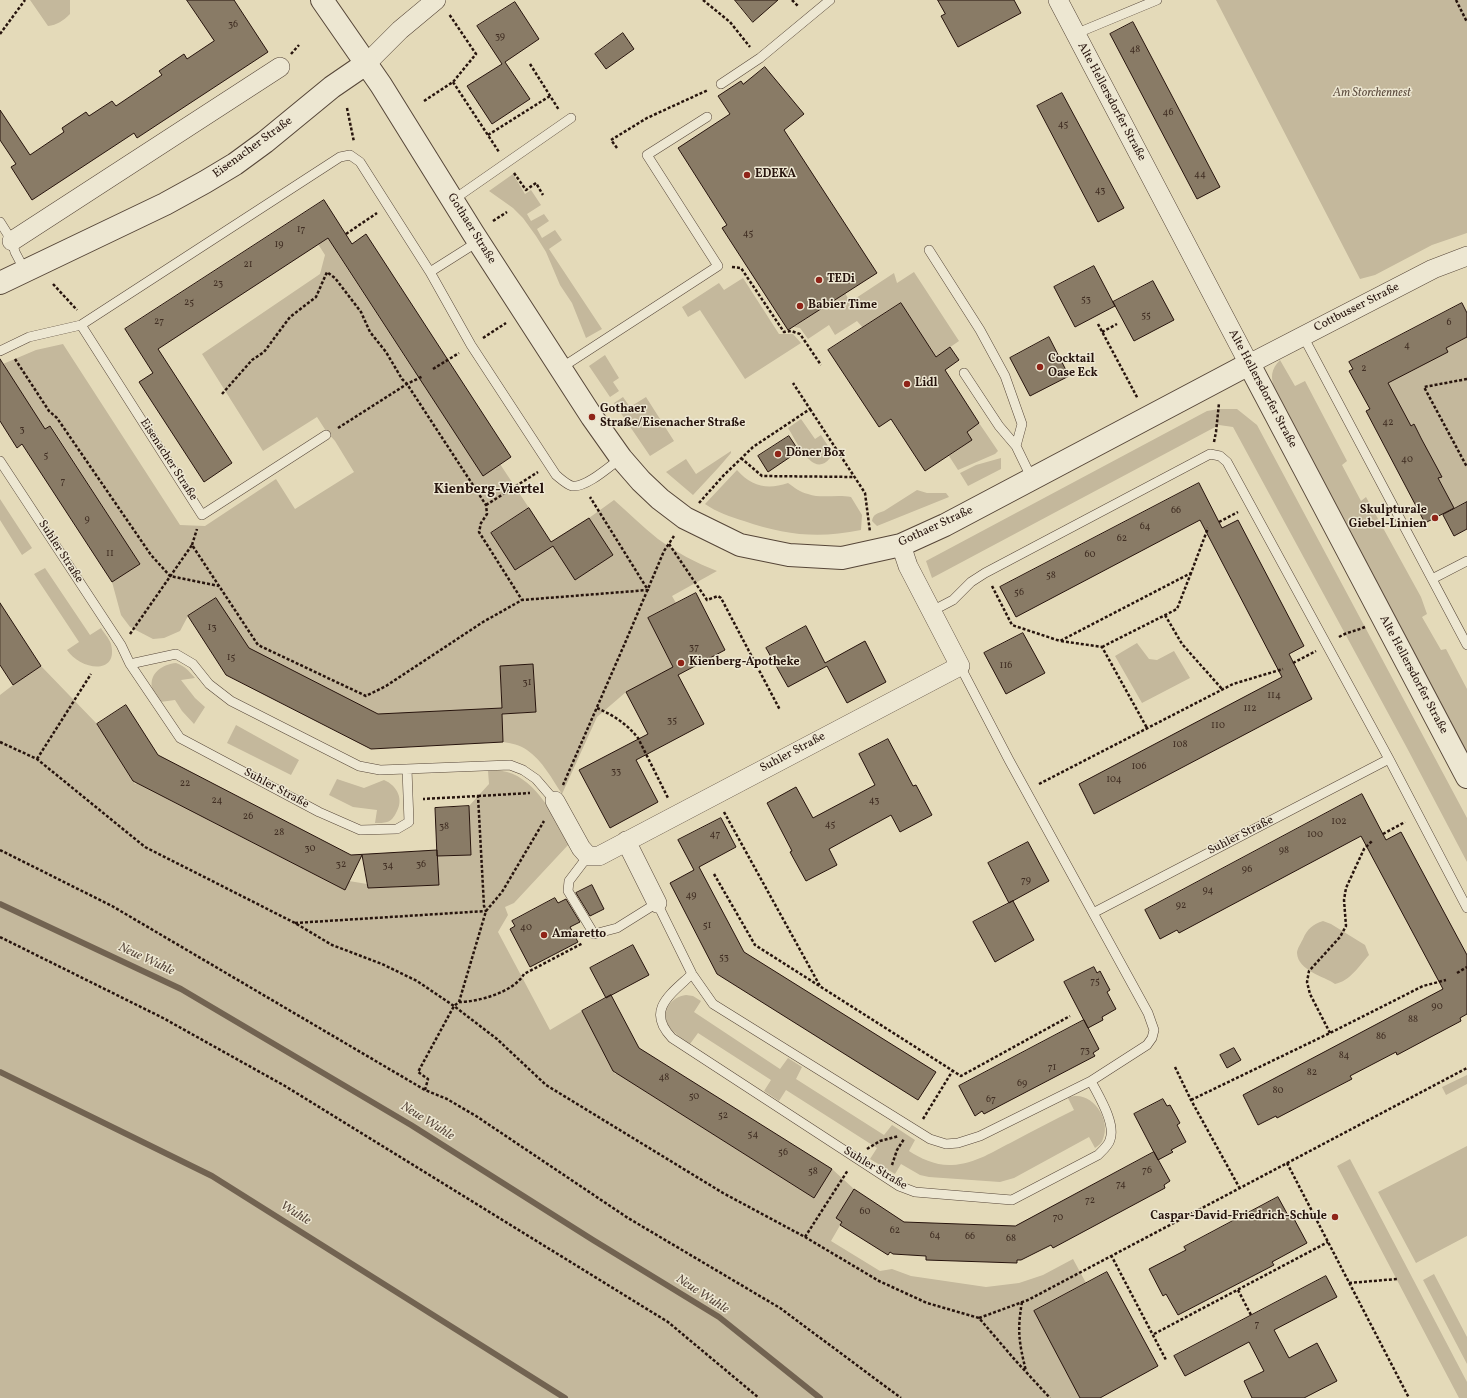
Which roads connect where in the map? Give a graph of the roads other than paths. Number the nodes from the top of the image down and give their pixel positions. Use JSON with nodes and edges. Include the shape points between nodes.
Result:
{"nodes":[{"id":1,"x":322,"y":0,"type":"edge"},
{"id":2,"x":830,"y":0,"type":"edge"},
{"id":3,"x":1058,"y":0,"type":"edge"},
{"id":4,"x":1157,"y":0,"type":"edge"},
{"id":5,"x":441,"y":5,"type":"edge"},
{"id":6,"x":1075,"y":34,"type":"junction"},
{"id":7,"x":367,"y":63,"type":"junction"},
{"id":8,"x":280,"y":67,"type":"dead end"},
{"id":9,"x":721,"y":84,"type":"road end"},
{"id":10,"x":707,"y":117,"type":"dead end"},
{"id":11,"x":571,"y":118,"type":"dead end"},
{"id":12,"x":453,"y":200,"type":"junction"},
{"id":13,"x":0,"y":222,"type":"edge"},
{"id":14,"x":12,"y":241,"type":"junction"},
{"id":15,"x":479,"y":241,"type":"junction"},
{"id":16,"x":929,"y":250,"type":"dead end"},
{"id":17,"x":1467,"y":256,"type":"edge"},
{"id":18,"x":25,"y":271,"type":"junction"},
{"id":19,"x":430,"y":272,"type":"junction"},
{"id":20,"x":0,"y":283,"type":"edge"},
{"id":21,"x":84,"y":324,"type":"junction"},
{"id":22,"x":1303,"y":336,"type":"junction"},
{"id":23,"x":4,"y":349,"type":"edge"},
{"id":24,"x":1249,"y":364,"type":"junction"},
{"id":25,"x":561,"y":368,"type":"junction"},
{"id":26,"x":964,"y":373,"type":"dead end"},
{"id":27,"x":326,"y":435,"type":"road end"},
{"id":28,"x":1016,"y":446,"type":"junction"},
{"id":29,"x":621,"y":458,"type":"junction"},
{"id":30,"x":0,"y":461,"type":"edge"},
{"id":31,"x":1032,"y":479,"type":"junction"},
{"id":32,"x":900,"y":545,"type":"junction"},
{"id":33,"x":1467,"y":561,"type":"edge"},
{"id":34,"x":1432,"y":578,"type":"junction"},
{"id":35,"x":932,"y":611,"type":"junction"},
{"id":36,"x":1467,"y":645,"type":"edge"},
{"id":37,"x":130,"y":664,"type":"junction"},
{"id":38,"x":960,"y":666,"type":"junction"},
{"id":39,"x":1389,"y":759,"type":"junction"},
{"id":40,"x":407,"y":769,"type":"junction"},
{"id":41,"x":1467,"y":777,"type":"edge"},
{"id":42,"x":552,"y":796,"type":"joint"},
{"id":43,"x":626,"y":842,"type":"junction"},
{"id":44,"x":588,"y":856,"type":"junction"},
{"id":45,"x":657,"y":903,"type":"junction"},
{"id":46,"x":1467,"y":908,"type":"edge"},
{"id":47,"x":1093,"y":913,"type":"junction"},
{"id":48,"x":692,"y":974,"type":"junction"},
{"id":49,"x":1091,"y":1081,"type":"junction"}],
"edges":[{"from":1,"to":7,"type":"street","name":"Gothaer Straße"},
{"from":2,"to":9,"type":"lane","via":[[760,58]]},
{"from":3,"to":6,"type":"street","name":"Alte Hellersdorfer Straße"},
{"from":4,"to":6,"type":"lane"},
{"from":5,"to":7,"type":"street","name":"Eisenacher Straße","via":[[400,30]]},
{"from":6,"to":24,"type":"street","name":"Alte Hellersdorfer Straße"},
{"from":7,"to":12,"type":"street","name":"Gothaer Straße"},
{"from":7,"to":18,"type":"street","name":"Eisenacher Straße","via":[[332,87],[235,164],[165,204]]},
{"from":8,"to":14,"type":"street"},
{"from":10,"to":25,"type":"lane","via":[[647,155],[718,266]]},
{"from":11,"to":12,"type":"lane"},
{"from":12,"to":15,"type":"street","name":"Gothaer Straße"},
{"from":13,"to":14,"type":"lane"},
{"from":14,"to":18,"type":"lane"},
{"from":15,"to":19,"type":"lane"},
{"from":15,"to":25,"type":"street","name":"Gothaer Straße"},
{"from":16,"to":28,"type":"lane","via":[[980,330],[1005,376],[1022,424]]},
{"from":17,"to":22,"type":"street","name":"Cottbusser Straße","via":[[1433,269]]},
{"from":18,"to":20,"type":"street","name":"Eisenacher Straße"},
{"from":19,"to":21,"type":"lane","via":[[360,162],[350,155],[335,160]]},
{"from":19,"to":29,"type":"lane","via":[[471,345],[556,475],[573,486],[582,484]]},
{"from":21,"to":23,"type":"lane","via":[[29,337]]},
{"from":21,"to":27,"type":"lane","name":"Eisenacher Straße","via":[[202,515]]},
{"from":22,"to":24,"type":"street","name":"Cottbusser Straße"},
{"from":22,"to":34,"type":"lane"},
{"from":24,"to":31,"type":"street","name":"Gothaer Straße"},
{"from":24,"to":41,"type":"street","name":"Alte Hellersdorfer Straße"},
{"from":25,"to":29,"type":"street","name":"Gothaer Straße"},
{"from":26,"to":28,"type":"lane","via":[[999,426]]},
{"from":28,"to":31,"type":"lane"},
{"from":29,"to":32,"type":"street","name":"Gothaer Straße","via":[[640,481],[685,518],[740,545],[789,555],[842,558]]},
{"from":30,"to":37,"type":"lane","name":"Suhler Straße","via":[[118,640]]},
{"from":31,"to":32,"type":"street","name":"Gothaer Straße","via":[[945,525]]},
{"from":32,"to":35,"type":"street"},
{"from":33,"to":34,"type":"lane"},
{"from":34,"to":36,"type":"lane"},
{"from":35,"to":38,"type":"street"},
{"from":35,"to":39,"type":"lane","via":[[954,600],[971,582],[985,573],[1210,454],[1220,456],[1227,462]]},
{"from":37,"to":40,"type":"lane","via":[[176,654],[193,664],[209,684],[231,701],[340,757],[359,766],[380,770]]},
{"from":37,"to":40,"type":"lane","name":"Suhler Straße","via":[[180,738],[319,812],[360,830],[397,829],[410,822]]},
{"from":38,"to":43,"type":"street","name":"Suhler Straße"},
{"from":38,"to":47,"type":"lane"},
{"from":39,"to":46,"type":"lane"},
{"from":39,"to":47,"type":"lane","name":"Suhler Straße"},
{"from":40,"to":42,"type":"lane","via":[[510,765],[536,778]]},
{"from":42,"to":44,"type":"street"},
{"from":43,"to":44,"type":"street","name":"Suhler Straße","via":[[599,856]]},
{"from":43,"to":45,"type":"street"},
{"from":44,"to":45,"type":"lane","via":[[569,881],[568,891],[594,934],[617,928]]},
{"from":45,"to":48,"type":"lane"},
{"from":47,"to":49,"type":"lane","via":[[1148,1013],[1154,1030],[1148,1045]]},
{"from":48,"to":49,"type":"lane","via":[[713,1004],[911,1132],[946,1144],[980,1136]]},
{"from":48,"to":49,"type":"lane","name":"Suhler Straße","via":[[666,999],[661,1008],[660,1020],[664,1030],[672,1038],[886,1179],[915,1192],[1012,1200],[1098,1155],[1108,1145],[1111,1132],[1109,1119]]}]}
